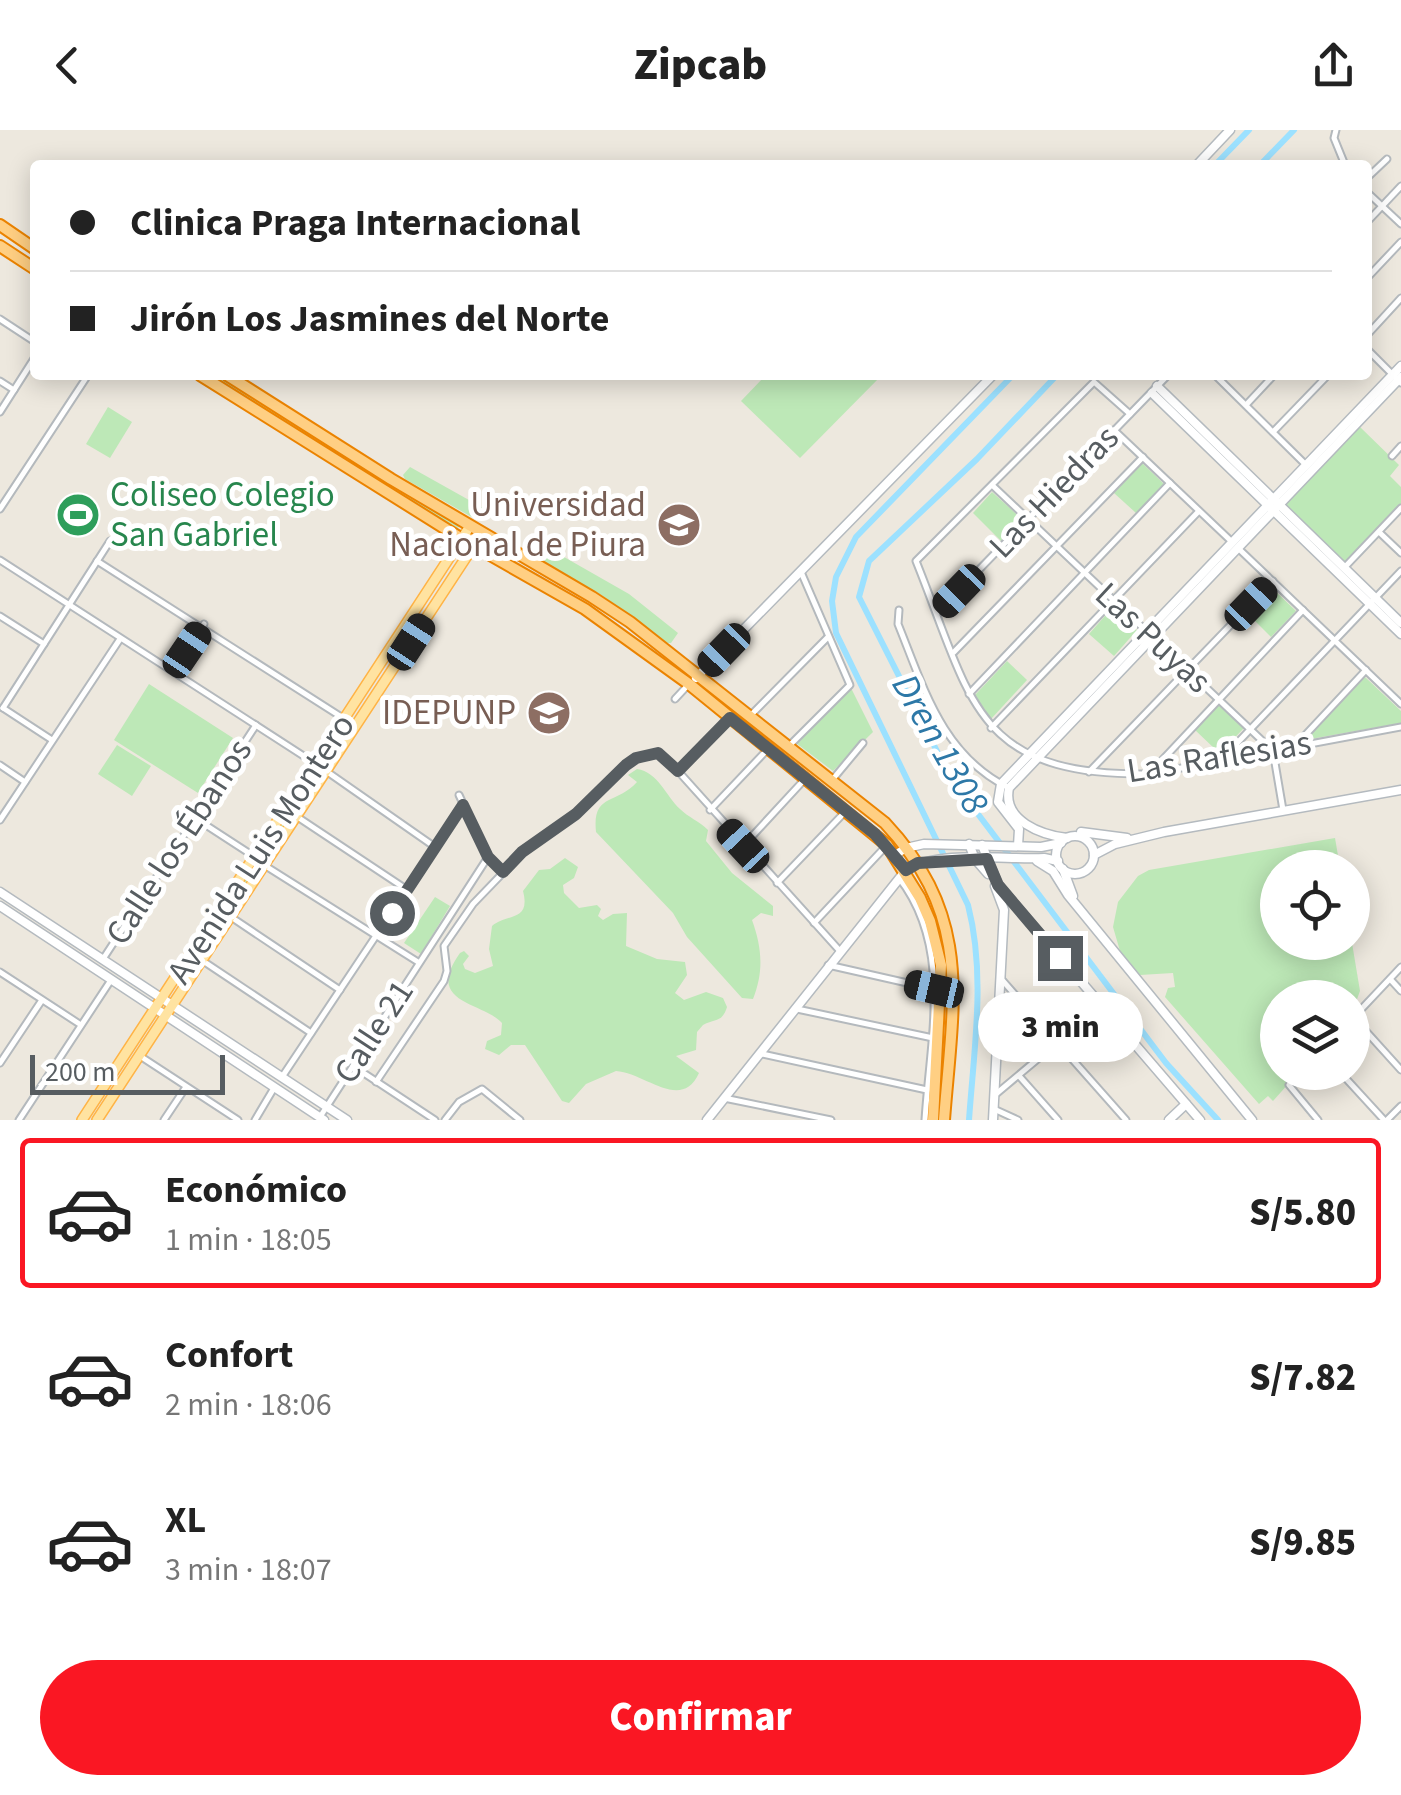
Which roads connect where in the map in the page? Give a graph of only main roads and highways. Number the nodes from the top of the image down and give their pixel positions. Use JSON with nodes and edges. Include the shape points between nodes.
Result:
{"nodes":[{"id":1,"x":0,"y":226,"type":"edge"},
{"id":2,"x":0,"y":246,"type":"edge"},
{"id":3,"x":30,"y":246,"type":"edge"},
{"id":4,"x":30,"y":265,"type":"edge"},
{"id":5,"x":208,"y":380,"type":"edge"},
{"id":6,"x":235,"y":380,"type":"edge"},
{"id":7,"x":470,"y":526,"type":"junction"},
{"id":8,"x":482,"y":533,"type":"junction"},
{"id":9,"x":462,"y":539,"type":"junction"},
{"id":10,"x":474,"y":546,"type":"junction"},
{"id":11,"x":694,"y":680,"type":"junction"},
{"id":12,"x":954,"y":975,"type":"junction"},
{"id":13,"x":938,"y":976,"type":"junction"},
{"id":14,"x":82,"y":1120,"type":"edge"},
{"id":15,"x":97,"y":1120,"type":"edge"},
{"id":16,"x":929,"y":1120,"type":"edge"},
{"id":17,"x":944,"y":1120,"type":"edge"}],
"edges":[{"from":1,"to":3,"type":"highway"},
{"from":2,"to":4,"type":"highway"},
{"from":5,"to":9,"type":"highway"},
{"from":6,"to":7,"type":"highway"},
{"from":7,"to":8,"type":"highway"},
{"from":7,"to":9,"type":"main road","name":"Avenida Luis Montero"},
{"from":8,"to":10,"type":"main road","name":"Avenida Luis Montero"},
{"from":8,"to":11,"type":"highway","via":[[592,597]]},
{"from":9,"to":10,"type":"highway"},
{"from":9,"to":14,"type":"main road","name":"Avenida Luis Montero"},
{"from":10,"to":11,"type":"highway"},
{"from":10,"to":15,"type":"main road","name":"Avenida Luis Montero"},
{"from":11,"to":12,"type":"highway","via":[[832,780],[906,848],[944,916]]},
{"from":11,"to":13,"type":"highway","via":[[730,718],[891,850],[930,921]]},
{"from":12,"to":13,"type":"highway"},
{"from":12,"to":17,"type":"highway"},
{"from":13,"to":16,"type":"highway"}]}
